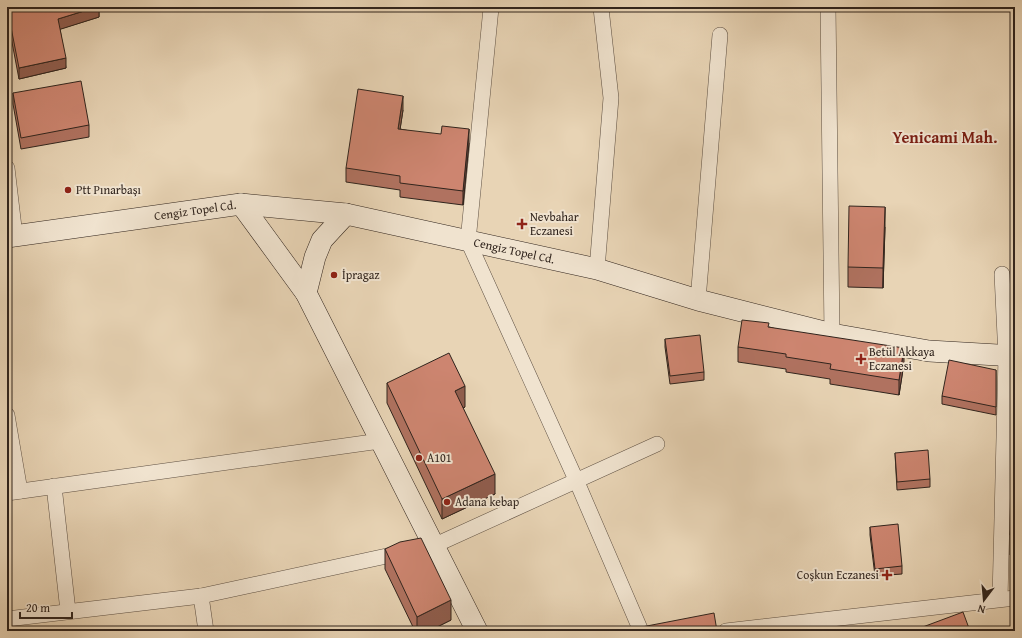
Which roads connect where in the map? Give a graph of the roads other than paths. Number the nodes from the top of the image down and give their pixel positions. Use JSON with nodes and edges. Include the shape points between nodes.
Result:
{"nodes":[{"id":1,"x":828,"y":7,"type":"edge"},
{"id":2,"x":491,"y":8,"type":"edge"},
{"id":3,"x":601,"y":8,"type":"dead end"},
{"id":4,"x":720,"y":36,"type":"dead end"},
{"id":5,"x":7,"y":168,"type":"edge"},
{"id":6,"x":241,"y":204,"type":"junction"},
{"id":7,"x":346,"y":214,"type":"junction"},
{"id":8,"x":11,"y":236,"type":"edge"},
{"id":9,"x":468,"y":241,"type":"junction"},
{"id":10,"x":597,"y":269,"type":"junction"},
{"id":11,"x":1002,"y":274,"type":"dead end"},
{"id":12,"x":306,"y":293,"type":"junction"},
{"id":13,"x":698,"y":300,"type":"junction"},
{"id":14,"x":832,"y":334,"type":"junction"},
{"id":15,"x":1011,"y":356,"type":"edge"},
{"id":16,"x":7,"y":415,"type":"edge"},
{"id":17,"x":380,"y":441,"type":"junction"},
{"id":18,"x":657,"y":444,"type":"dead end"},
{"id":19,"x":577,"y":482,"type":"junction"},
{"id":20,"x":54,"y":486,"type":"junction"},
{"id":21,"x":13,"y":492,"type":"edge"},
{"id":22,"x":433,"y":546,"type":"junction"},
{"id":23,"x":201,"y":596,"type":"junction"},
{"id":24,"x":1015,"y":598,"type":"edge"},
{"id":25,"x":1000,"y":599,"type":"junction"},
{"id":26,"x":68,"y":611,"type":"junction"},
{"id":27,"x":7,"y":619,"type":"edge"},
{"id":28,"x":821,"y":625,"type":"edge"},
{"id":29,"x":206,"y":631,"type":"edge"},
{"id":30,"x":477,"y":631,"type":"edge"},
{"id":31,"x":641,"y":631,"type":"edge"},
{"id":32,"x":726,"y":631,"type":"edge"}],
"edges":[{"from":1,"to":14,"type":"street"},
{"from":2,"to":9,"type":"street"},
{"from":3,"to":10,"type":"street","via":[[611,98]]},
{"from":4,"to":13,"type":"street"},
{"from":5,"to":8,"type":"street"},
{"from":6,"to":7,"type":"main road","name":"Cengiz Topel Cd."},
{"from":6,"to":8,"type":"main road","name":"Cengiz Topel Cd."},
{"from":6,"to":12,"type":"main road"},
{"from":7,"to":9,"type":"main road","name":"Cengiz Topel Cd."},
{"from":7,"to":12,"type":"main road","via":[[322,240]]},
{"from":9,"to":10,"type":"main road","name":"Cengiz Topel Cd."},
{"from":9,"to":19,"type":"street"},
{"from":10,"to":13,"type":"main road","name":"Cengiz Topel Cd."},
{"from":11,"to":15,"type":"street"},
{"from":12,"to":17,"type":"main road"},
{"from":13,"to":14,"type":"main road","name":"Cengiz Topel Cd."},
{"from":14,"to":15,"type":"main road","name":"Cengiz Topel Cd.","via":[[929,351]]},
{"from":15,"to":25,"type":"street"},
{"from":16,"to":21,"type":"street"},
{"from":17,"to":20,"type":"street"},
{"from":17,"to":22,"type":"main road"},
{"from":18,"to":19,"type":"street"},
{"from":19,"to":22,"type":"street"},
{"from":19,"to":31,"type":"street"},
{"from":20,"to":21,"type":"street"},
{"from":20,"to":26,"type":"street"},
{"from":22,"to":23,"type":"street"},
{"from":22,"to":30,"type":"main road"},
{"from":23,"to":26,"type":"street"},
{"from":23,"to":29,"type":"street"},
{"from":24,"to":25,"type":"street"},
{"from":25,"to":28,"type":"street"},
{"from":26,"to":27,"type":"street"},
{"from":28,"to":32,"type":"street"}]}
